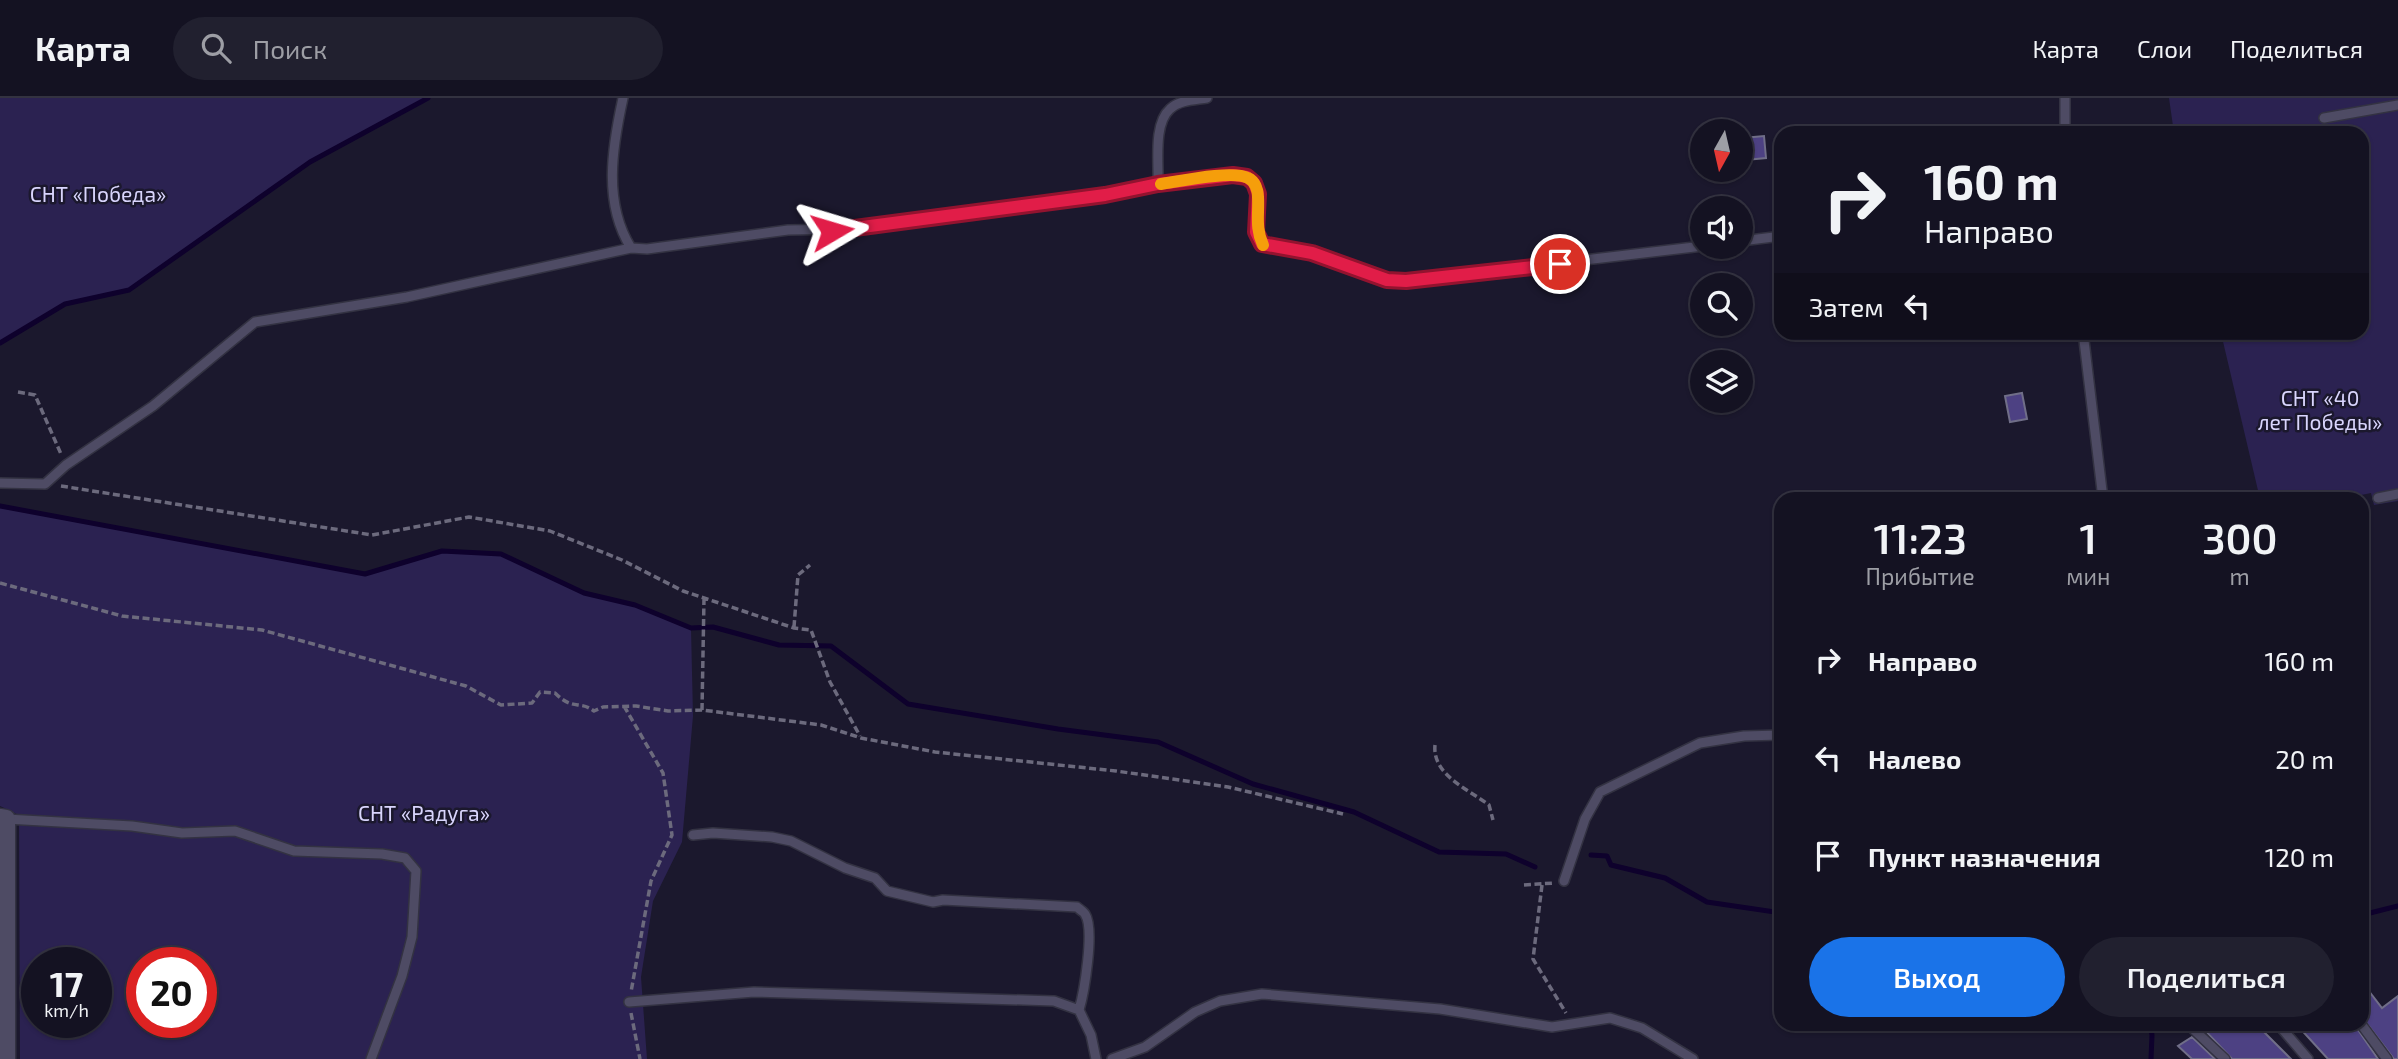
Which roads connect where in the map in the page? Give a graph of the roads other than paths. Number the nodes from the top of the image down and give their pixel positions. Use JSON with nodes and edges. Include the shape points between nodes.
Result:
{"nodes":[{"id":1,"x":622,"y":98,"type":"edge"},
{"id":2,"x":1207,"y":98,"type":"edge"},
{"id":3,"x":2065,"y":98,"type":"edge"},
{"id":4,"x":2398,"y":105,"type":"edge"},
{"id":5,"x":2324,"y":118,"type":"dead end"},
{"id":6,"x":2065,"y":126,"type":"edge"},
{"id":7,"x":1158,"y":184,"type":"junction"},
{"id":8,"x":1774,"y":237,"type":"edge"},
{"id":9,"x":1753,"y":240,"type":"edge"},
{"id":10,"x":631,"y":248,"type":"junction"},
{"id":11,"x":1690,"y":248,"type":"edge"},
{"id":12,"x":2084,"y":340,"type":"edge"},
{"id":13,"x":0,"y":483,"type":"edge"},
{"id":14,"x":2102,"y":492,"type":"edge"},
{"id":15,"x":2398,"y":495,"type":"edge"},
{"id":16,"x":2378,"y":498,"type":"dead end"},
{"id":17,"x":1774,"y":735,"type":"edge"},
{"id":18,"x":3,"y":819,"type":"edge"},
{"id":19,"x":692,"y":835,"type":"dead end"},
{"id":20,"x":1564,"y":881,"type":"dead end"},
{"id":21,"x":629,"y":1002,"type":"road end"},
{"id":22,"x":1079,"y":1010,"type":"junction"},
{"id":23,"x":2195,"y":1031,"type":"edge"},
{"id":24,"x":2284,"y":1031,"type":"edge"},
{"id":25,"x":2366,"y":1031,"type":"edge"},
{"id":26,"x":6,"y":1059,"type":"edge"},
{"id":27,"x":371,"y":1059,"type":"edge"},
{"id":28,"x":1096,"y":1059,"type":"edge"},
{"id":29,"x":1112,"y":1059,"type":"edge"},
{"id":30,"x":1693,"y":1059,"type":"edge"},
{"id":31,"x":2225,"y":1059,"type":"edge"},
{"id":32,"x":2308,"y":1059,"type":"edge"},
{"id":33,"x":2388,"y":1059,"type":"edge"}],
"edges":[{"from":1,"to":10,"type":"lane","via":[[611,183],[618,223]]},
{"from":2,"to":7,"type":"lane","via":[[1182,102],[1163,119]]},
{"from":3,"to":6,"type":"lane"},
{"from":4,"to":5,"type":"lane"},
{"from":7,"to":10,"type":"lane","via":[[832,231],[788,230]]},
{"from":7,"to":11,"type":"lane","via":[[1247,177],[1258,194],[1256,232],[1262,244],[1312,253],[1387,280],[1484,274]]},
{"from":8,"to":9,"type":"lane"},
{"from":10,"to":13,"type":"lane","via":[[407,297],[255,321],[153,406],[66,465],[46,484]]},
{"from":12,"to":14,"type":"lane"},
{"from":15,"to":16,"type":"lane"},
{"from":17,"to":20,"type":"lane","via":[[1700,743],[1600,792],[1585,819]]},
{"from":18,"to":26,"type":"street"},
{"from":18,"to":27,"type":"lane","via":[[182,833],[235,831],[294,851],[405,858],[416,871],[412,937]]},
{"from":19,"to":22,"type":"lane","via":[[791,841],[875,878],[887,891],[933,902],[1077,907],[1088,921],[1088,969]]},
{"from":21,"to":22,"type":"lane","via":[[754,992],[1054,1001]]},
{"from":22,"to":28,"type":"lane"},
{"from":23,"to":31,"type":"lane"},
{"from":24,"to":32,"type":"lane"},
{"from":25,"to":33,"type":"lane"},
{"from":29,"to":30,"type":"lane","via":[[1145,1047],[1220,1000],[1262,994],[1440,1009],[1552,1027],[1610,1018],[1642,1028]]}]}
